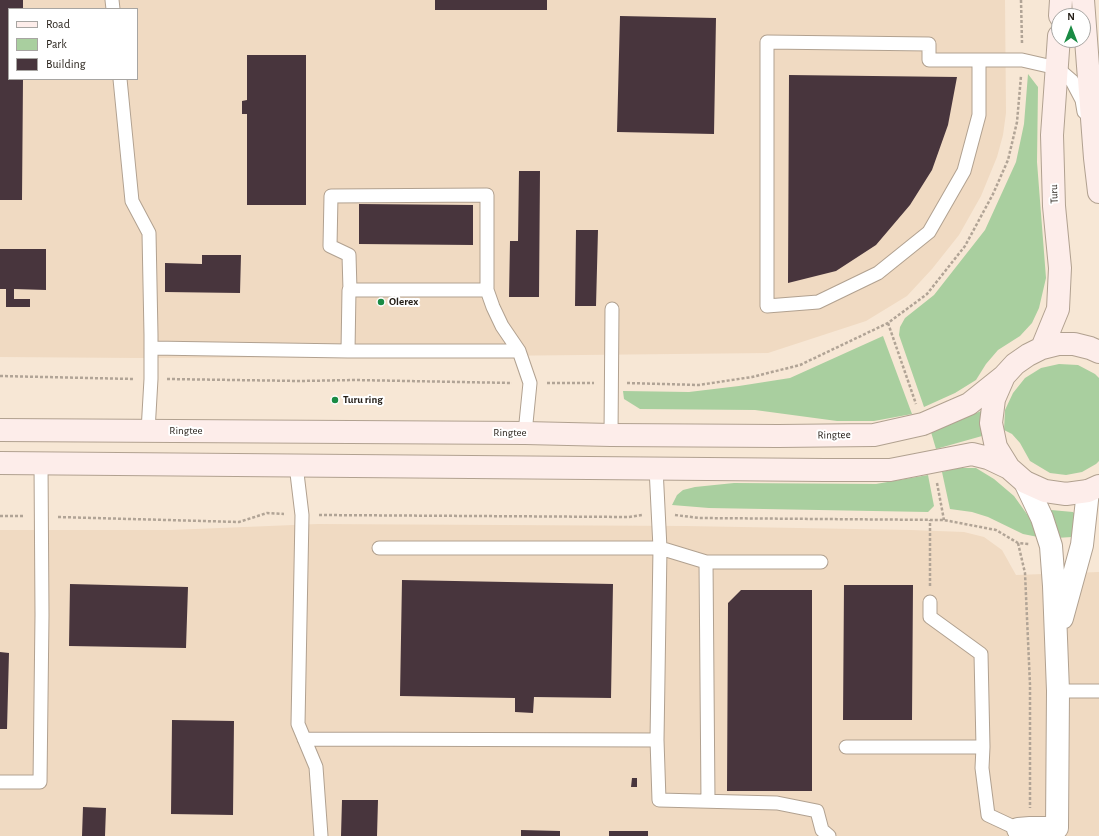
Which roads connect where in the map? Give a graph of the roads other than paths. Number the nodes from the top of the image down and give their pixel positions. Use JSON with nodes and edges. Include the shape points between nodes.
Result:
{"nodes":[{"id":1,"x":1083,"y":0,"type":"edge"},
{"id":2,"x":1058,"y":48,"type":"edge"},
{"id":3,"x":980,"y":60,"type":"junction"},
{"id":4,"x":1057,"y":68,"type":"junction"},
{"id":5,"x":120,"y":80,"type":"edge"},
{"id":6,"x":1095,"y":158,"type":"junction"},
{"id":7,"x":1099,"y":192,"type":"edge"},
{"id":8,"x":350,"y":290,"type":"junction"},
{"id":9,"x":488,"y":290,"type":"junction"},
{"id":10,"x":612,"y":309,"type":"dead end"},
{"id":11,"x":151,"y":348,"type":"junction"},
{"id":12,"x":1042,"y":348,"type":"junction"},
{"id":13,"x":348,"y":351,"type":"junction"},
{"id":14,"x":519,"y":351,"type":"junction"},
{"id":15,"x":1099,"y":352,"type":"edge"},
{"id":16,"x":1004,"y":376,"type":"junction"},
{"id":17,"x":0,"y":430,"type":"edge"},
{"id":18,"x":148,"y":431,"type":"junction"},
{"id":19,"x":526,"y":433,"type":"junction"},
{"id":20,"x":611,"y":435,"type":"junction"},
{"id":21,"x":0,"y":463,"type":"edge"},
{"id":22,"x":41,"y":463,"type":"junction"},
{"id":23,"x":296,"y":465,"type":"junction"},
{"id":24,"x":656,"y":468,"type":"junction"},
{"id":25,"x":1009,"y":468,"type":"junction"},
{"id":26,"x":1025,"y":482,"type":"junction"},
{"id":27,"x":1095,"y":490,"type":"edge"},
{"id":28,"x":379,"y":548,"type":"dead end"},
{"id":29,"x":660,"y":548,"type":"junction"},
{"id":30,"x":706,"y":562,"type":"junction"},
{"id":31,"x":821,"y":562,"type":"dead end"},
{"id":32,"x":930,"y":602,"type":"road end"},
{"id":33,"x":1056,"y":641,"type":"junction"},
{"id":34,"x":1058,"y":691,"type":"junction"},
{"id":35,"x":1099,"y":691,"type":"edge"},
{"id":36,"x":304,"y":738,"type":"junction"},
{"id":37,"x":657,"y":740,"type":"junction"},
{"id":38,"x":846,"y":747,"type":"dead end"},
{"id":39,"x":983,"y":747,"type":"junction"},
{"id":40,"x":0,"y":782,"type":"edge"},
{"id":41,"x":708,"y":801,"type":"junction"},
{"id":42,"x":1020,"y":831,"type":"edge"},
{"id":43,"x":321,"y":836,"type":"edge"},
{"id":44,"x":829,"y":836,"type":"edge"}],
"edges":[{"from":1,"to":6,"type":"main road"},
{"from":2,"to":4,"type":"main road","name":"Turu"},
{"from":3,"to":3,"type":"lane","via":[[979,115],[964,171],[929,232],[878,274],[818,302],[767,306],[768,42],[929,44],[929,60]]},
{"from":3,"to":4,"type":"lane","via":[[1022,60]]},
{"from":4,"to":6,"type":"lane","via":[[1072,81],[1082,100]]},
{"from":4,"to":12,"type":"main road","name":"Turu","via":[[1052,135],[1054,206],[1060,268],[1058,309]]},
{"from":5,"to":11,"type":"lane","via":[[132,201],[149,233]]},
{"from":6,"to":7,"type":"main road"},
{"from":8,"to":9,"type":"lane"},
{"from":8,"to":9,"type":"lane","via":[[349,255],[330,246],[331,196],[487,195]]},
{"from":8,"to":13,"type":"lane"},
{"from":9,"to":14,"type":"lane","via":[[502,326]]},
{"from":10,"to":20,"type":"lane"},
{"from":11,"to":13,"type":"lane"},
{"from":11,"to":18,"type":"lane"},
{"from":12,"to":15,"type":"main road","via":[[1074,344]]},
{"from":12,"to":16,"type":"main road","via":[[1028,354]]},
{"from":13,"to":14,"type":"lane"},
{"from":14,"to":19,"type":"lane","via":[[530,383]]},
{"from":16,"to":20,"type":"main road","name":"Ringtee","via":[[969,404],[923,424],[874,435]]},
{"from":16,"to":25,"type":"main road","via":[[994,398],[991,423],[996,447]]},
{"from":17,"to":18,"type":"main road","name":"Ringtee"},
{"from":18,"to":19,"type":"main road","name":"Ringtee"},
{"from":19,"to":20,"type":"main road","name":"Ringtee"},
{"from":21,"to":22,"type":"main road"},
{"from":22,"to":23,"type":"main road"},
{"from":22,"to":40,"type":"lane","via":[[40,782]]},
{"from":23,"to":24,"type":"main road"},
{"from":23,"to":36,"type":"lane","via":[[302,515],[298,724]]},
{"from":24,"to":25,"type":"main road","via":[[890,470],[972,454]]},
{"from":24,"to":29,"type":"lane"},
{"from":25,"to":26,"type":"main road"},
{"from":26,"to":27,"type":"main road","via":[[1044,491],[1066,494]]},
{"from":26,"to":33,"type":"street","via":[[1042,518],[1051,546]]},
{"from":27,"to":33,"type":"street"},
{"from":28,"to":29,"type":"lane"},
{"from":29,"to":30,"type":"lane"},
{"from":29,"to":37,"type":"lane"},
{"from":30,"to":31,"type":"lane"},
{"from":30,"to":41,"type":"lane"},
{"from":32,"to":39,"type":"lane","via":[[930,617],[981,654]]},
{"from":33,"to":34,"type":"street"},
{"from":34,"to":35,"type":"lane"},
{"from":34,"to":42,"type":"street","via":[[1057,828]]},
{"from":36,"to":37,"type":"lane"},
{"from":36,"to":43,"type":"lane","via":[[316,767]]},
{"from":37,"to":41,"type":"lane","via":[[659,800]]},
{"from":38,"to":39,"type":"lane"},
{"from":39,"to":42,"type":"lane","via":[[982,768],[988,815]]},
{"from":41,"to":44,"type":"lane","via":[[777,803],[817,811],[822,830]]}]}
